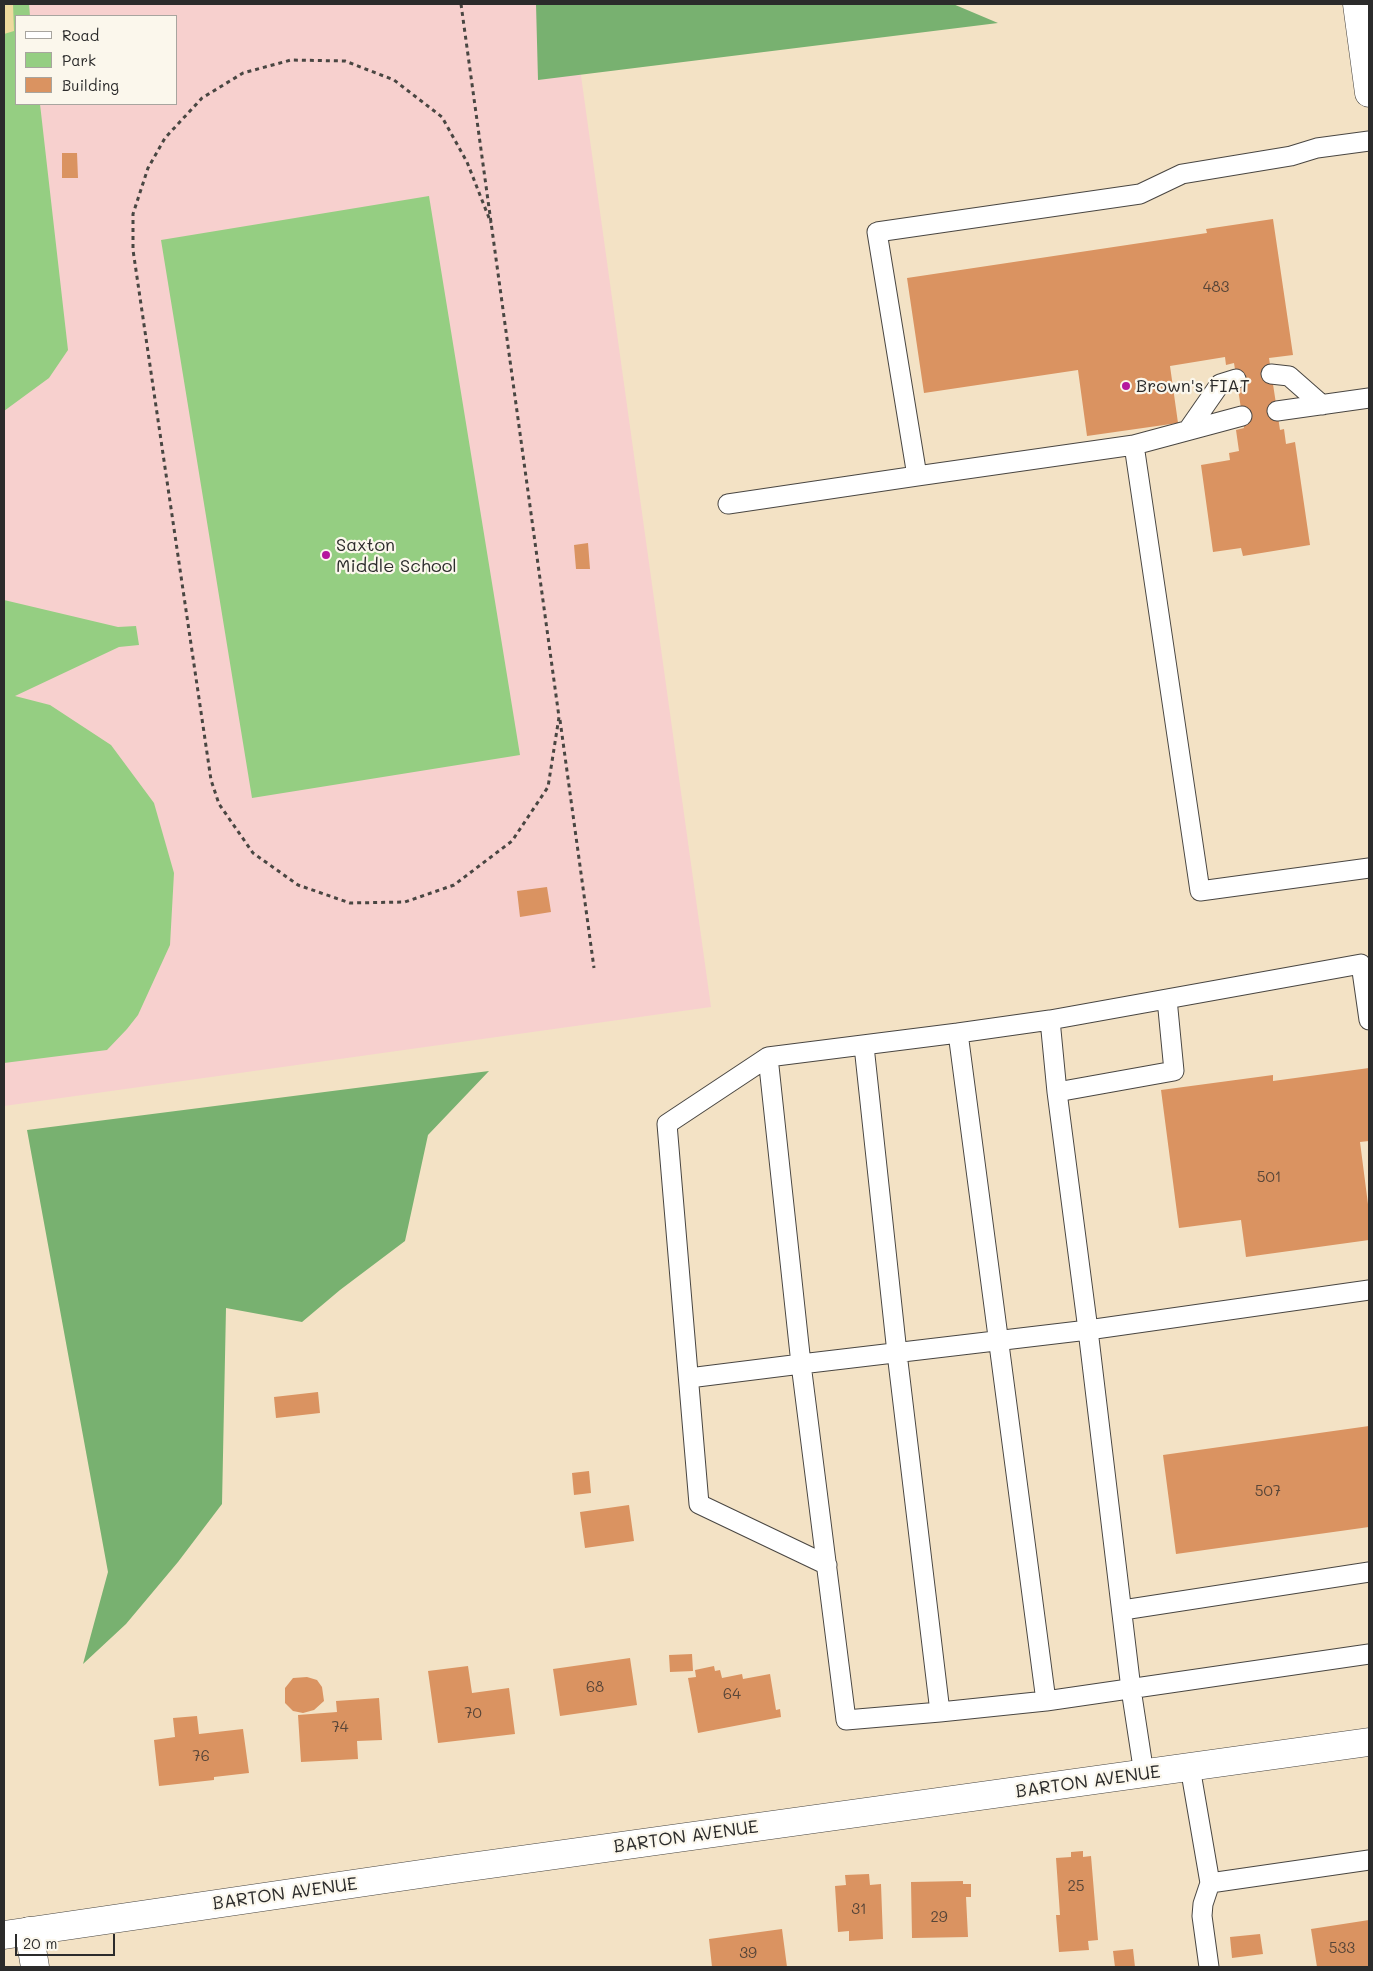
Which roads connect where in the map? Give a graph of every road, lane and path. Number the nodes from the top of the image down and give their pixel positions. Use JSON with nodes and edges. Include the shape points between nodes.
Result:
{"nodes":[{"id":1,"x":461,"y":4,"type":"edge"},
{"id":2,"x":1357,"y":4,"type":"edge"},
{"id":3,"x":1369,"y":93,"type":"edge"},
{"id":4,"x":1369,"y":141,"type":"edge"},
{"id":5,"x":491,"y":223,"type":"junction"},
{"id":6,"x":1271,"y":374,"type":"dead end"},
{"id":7,"x":1236,"y":379,"type":"dead end"},
{"id":8,"x":1369,"y":398,"type":"edge"},
{"id":9,"x":1322,"y":405,"type":"junction"},
{"id":10,"x":1277,"y":411,"type":"dead end"},
{"id":11,"x":1242,"y":416,"type":"dead end"},
{"id":12,"x":1188,"y":430,"type":"junction"},
{"id":13,"x":1134,"y":445,"type":"junction"},
{"id":14,"x":917,"y":476,"type":"junction"},
{"id":15,"x":728,"y":504,"type":"dead end"},
{"id":16,"x":560,"y":717,"type":"junction"},
{"id":17,"x":1369,"y":868,"type":"edge"},
{"id":18,"x":594,"y":968,"type":"dead end"},
{"id":19,"x":1167,"y":999,"type":"junction"},
{"id":20,"x":1050,"y":1020,"type":"junction"},
{"id":21,"x":1369,"y":1020,"type":"edge"},
{"id":22,"x":958,"y":1033,"type":"junction"},
{"id":23,"x":864,"y":1046,"type":"junction"},
{"id":24,"x":768,"y":1057,"type":"junction"},
{"id":25,"x":1057,"y":1092,"type":"junction"},
{"id":26,"x":1369,"y":1290,"type":"edge"},
{"id":27,"x":1088,"y":1330,"type":"junction"},
{"id":28,"x":998,"y":1341,"type":"junction"},
{"id":29,"x":897,"y":1353,"type":"junction"},
{"id":30,"x":801,"y":1364,"type":"junction"},
{"id":31,"x":689,"y":1378,"type":"junction"},
{"id":32,"x":827,"y":1566,"type":"junction"},
{"id":33,"x":1369,"y":1572,"type":"edge"},
{"id":34,"x":1123,"y":1610,"type":"junction"},
{"id":35,"x":1369,"y":1654,"type":"edge"},
{"id":36,"x":1131,"y":1689,"type":"junction"},
{"id":37,"x":1046,"y":1700,"type":"junction"},
{"id":38,"x":940,"y":1712,"type":"junction"},
{"id":39,"x":1369,"y":1742,"type":"edge"},
{"id":40,"x":1190,"y":1767,"type":"junction"},
{"id":41,"x":1144,"y":1774,"type":"junction"},
{"id":42,"x":1369,"y":1860,"type":"edge"},
{"id":43,"x":1210,"y":1883,"type":"junction"},
{"id":44,"x":17,"y":1933,"type":"edge"},
{"id":45,"x":35,"y":1967,"type":"edge"},
{"id":46,"x":1209,"y":1967,"type":"edge"}],
"edges":[{"from":1,"to":5,"type":"path"},
{"from":2,"to":3,"type":"street"},
{"from":4,"to":14,"type":"lane","via":[[1182,174],[1140,194],[877,232]]},
{"from":5,"to":16,"type":"path"},
{"from":5,"to":16,"type":"path","via":[[467,162],[442,117],[394,80],[345,61],[291,60],[243,73],[202,98],[165,138],[148,168],[133,214],[132,250],[211,780],[219,804],[253,853],[298,886],[350,903],[405,902],[454,885],[512,842],[548,788]]},
{"from":6,"to":9,"type":"lane","via":[[1289,376]]},
{"from":7,"to":12,"type":"lane","via":[[1220,384]]},
{"from":8,"to":9,"type":"lane"},
{"from":9,"to":10,"type":"lane"},
{"from":11,"to":12,"type":"lane"},
{"from":12,"to":13,"type":"lane"},
{"from":13,"to":14,"type":"lane"},
{"from":13,"to":17,"type":"lane","via":[[1200,891]]},
{"from":14,"to":15,"type":"lane"},
{"from":16,"to":18,"type":"path"},
{"from":19,"to":20,"type":"lane"},
{"from":19,"to":21,"type":"lane","via":[[1361,964]]},
{"from":19,"to":25,"type":"lane","via":[[1174,1071]]},
{"from":20,"to":22,"type":"lane"},
{"from":20,"to":25,"type":"lane"},
{"from":22,"to":23,"type":"lane"},
{"from":22,"to":28,"type":"lane"},
{"from":23,"to":24,"type":"lane"},
{"from":23,"to":29,"type":"lane"},
{"from":24,"to":30,"type":"lane"},
{"from":24,"to":31,"type":"lane","via":[[667,1124]]},
{"from":25,"to":27,"type":"lane"},
{"from":26,"to":27,"type":"lane"},
{"from":27,"to":28,"type":"lane"},
{"from":27,"to":34,"type":"lane"},
{"from":28,"to":29,"type":"lane"},
{"from":28,"to":37,"type":"lane"},
{"from":29,"to":30,"type":"lane"},
{"from":29,"to":38,"type":"lane"},
{"from":30,"to":31,"type":"lane"},
{"from":30,"to":32,"type":"lane"},
{"from":31,"to":32,"type":"lane","via":[[700,1504]]},
{"from":32,"to":38,"type":"lane","via":[[846,1720]]},
{"from":33,"to":34,"type":"lane"},
{"from":34,"to":36,"type":"lane"},
{"from":35,"to":36,"type":"lane"},
{"from":36,"to":37,"type":"lane"},
{"from":36,"to":41,"type":"lane"},
{"from":37,"to":38,"type":"lane"},
{"from":39,"to":40,"type":"street","name":"BARTON AVENUE"},
{"from":40,"to":41,"type":"street","name":"BARTON AVENUE"},
{"from":40,"to":43,"type":"lane"},
{"from":41,"to":44,"type":"street","name":"BARTON AVENUE"},
{"from":42,"to":43,"type":"lane"},
{"from":43,"to":46,"type":"lane","via":[[1202,1916]]},
{"from":44,"to":45,"type":"street"}]}
